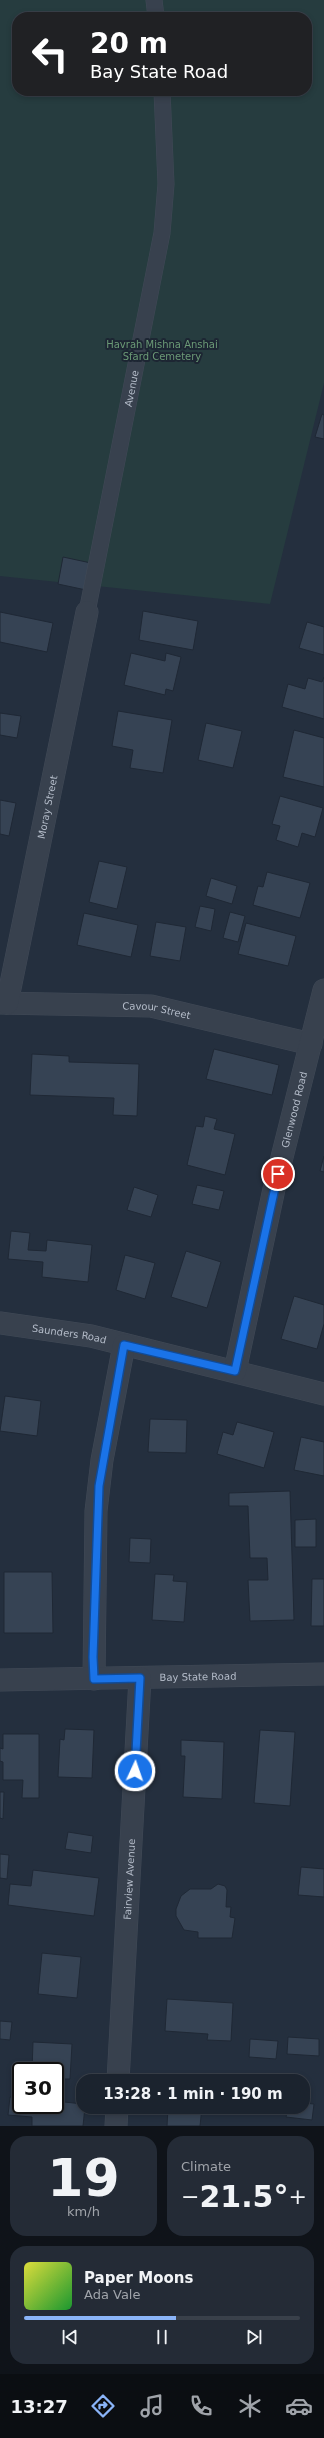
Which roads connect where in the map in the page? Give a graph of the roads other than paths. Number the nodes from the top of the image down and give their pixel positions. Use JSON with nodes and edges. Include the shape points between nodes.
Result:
{"nodes":[{"id":1,"x":154,"y":0,"type":"edge"},
{"id":2,"x":155,"y":12,"type":"edge"},
{"id":3,"x":162,"y":96,"type":"edge"},
{"id":4,"x":87,"y":612,"type":"joint"},
{"id":5,"x":324,"y":990,"type":"edge"},
{"id":6,"x":4,"y":1003,"type":"edge"},
{"id":7,"x":311,"y":1044,"type":"junction"},
{"id":8,"x":0,"y":1323,"type":"edge"},
{"id":9,"x":124,"y":1345,"type":"junction"},
{"id":10,"x":235,"y":1371,"type":"junction"},
{"id":11,"x":324,"y":1394,"type":"edge"},
{"id":12,"x":324,"y":1674,"type":"edge"},
{"id":13,"x":140,"y":1678,"type":"junction"},
{"id":14,"x":94,"y":1679,"type":"junction"},
{"id":15,"x":0,"y":1680,"type":"edge"},
{"id":16,"x":118,"y":2074,"type":"edge"},
{"id":17,"x":117,"y":2114,"type":"edge"},
{"id":18,"x":116,"y":2126,"type":"edge"}],
"edges":[{"from":1,"to":2,"type":"lane"},
{"from":3,"to":4,"type":"lane","name":"Avenue","via":[[166,184],[162,233]]},
{"from":4,"to":6,"type":"street","name":"Moray Street"},
{"from":5,"to":7,"type":"street","name":"Glenwood Road"},
{"from":6,"to":7,"type":"street","name":"Cavour Street","via":[[151,1006]]},
{"from":7,"to":10,"type":"street","name":"Glenwood Road","via":[[274,1189]]},
{"from":8,"to":9,"type":"street","name":"Saunders Road","via":[[91,1336]]},
{"from":9,"to":10,"type":"street","name":"Saunders Road"},
{"from":9,"to":14,"type":"street","via":[[102,1460],[96,1511]]},
{"from":10,"to":11,"type":"street","name":"Saunders Road"},
{"from":12,"to":13,"type":"street","name":"Bay State Road"},
{"from":13,"to":14,"type":"street","name":"Bay State Road"},
{"from":13,"to":16,"type":"street","name":"Fairview Avenue"},
{"from":14,"to":15,"type":"street","name":"Bay State Road"},
{"from":17,"to":18,"type":"street"}]}
